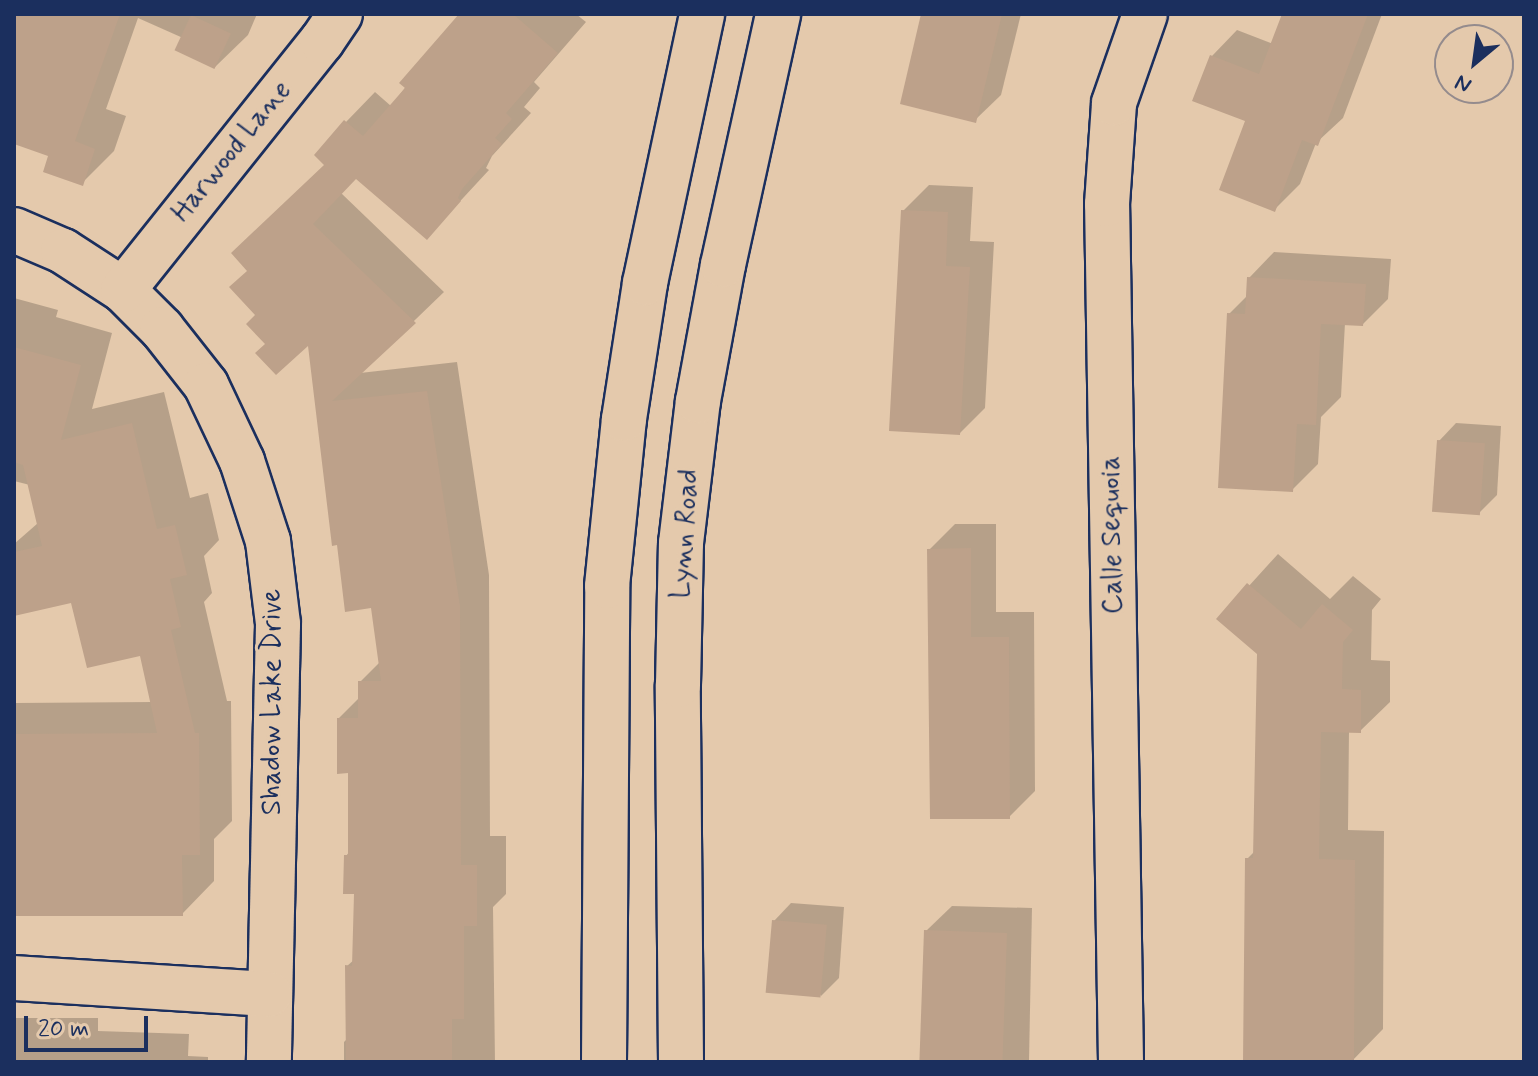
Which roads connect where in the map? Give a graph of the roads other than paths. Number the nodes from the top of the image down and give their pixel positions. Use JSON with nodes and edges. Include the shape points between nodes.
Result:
{"nodes":[{"id":1,"x":340,"y":14,"type":"edge"},
{"id":2,"x":702,"y":14,"type":"edge"},
{"id":3,"x":778,"y":14,"type":"edge"},
{"id":4,"x":1145,"y":14,"type":"edge"},
{"id":5,"x":14,"y":230,"type":"edge"},
{"id":6,"x":123,"y":290,"type":"junction"},
{"id":7,"x":14,"y":978,"type":"edge"},
{"id":8,"x":270,"y":994,"type":"junction"},
{"id":9,"x":269,"y":1062,"type":"edge"},
{"id":10,"x":604,"y":1062,"type":"edge"},
{"id":11,"x":681,"y":1062,"type":"edge"},
{"id":12,"x":1121,"y":1062,"type":"edge"}],
"edges":[{"from":1,"to":6,"type":"street","name":"Harwood Lane"},
{"from":2,"to":10,"type":"street","via":[[645,283],[609,571]]},
{"from":3,"to":11,"type":"street","name":"Lynn Road","via":[[714,310],[681,543]]},
{"from":4,"to":12,"type":"street","name":"Calle Sequoia","via":[[1114,103],[1107,204]]},
{"from":5,"to":6,"type":"street","name":"Shadow Lake Drive","via":[[63,251]]},
{"from":6,"to":8,"type":"street","name":"Shadow Lake Drive","via":[[206,385],[242,461],[268,541],[278,624]]},
{"from":7,"to":8,"type":"street"},
{"from":8,"to":9,"type":"street","name":"Shadow Lake Drive"}]}
